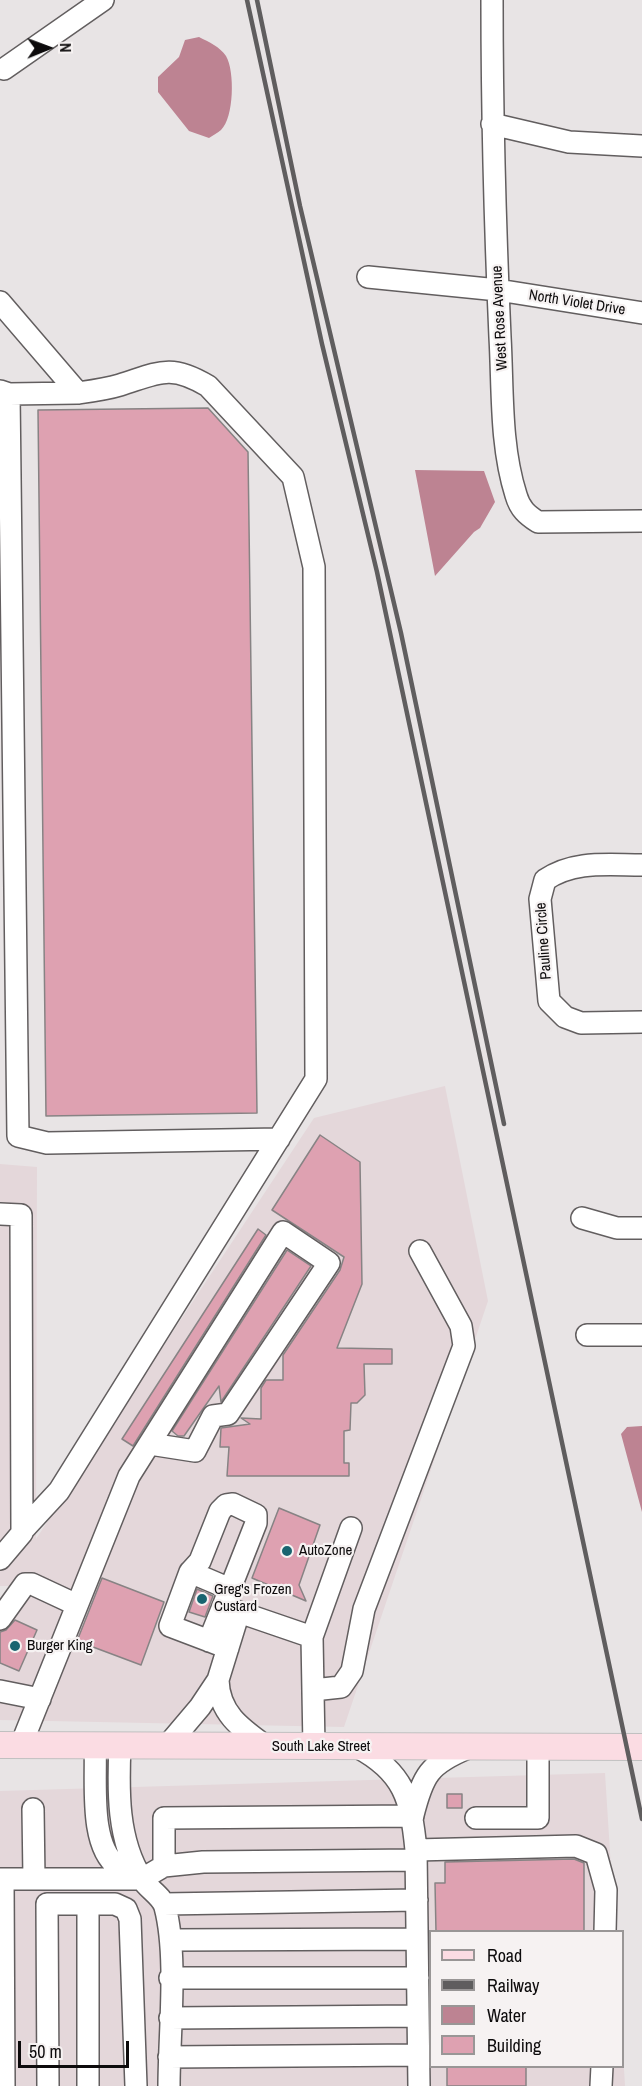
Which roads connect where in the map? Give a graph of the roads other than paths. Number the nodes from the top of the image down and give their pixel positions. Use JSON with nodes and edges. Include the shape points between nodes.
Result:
{"nodes":[{"id":1,"x":104,"y":0,"type":"edge"},
{"id":2,"x":492,"y":0,"type":"edge"},
{"id":3,"x":4,"y":69,"type":"dead end"},
{"id":4,"x":492,"y":124,"type":"junction"},
{"id":5,"x":642,"y":146,"type":"edge"},
{"id":6,"x":368,"y":277,"type":"dead end"},
{"id":7,"x":498,"y":290,"type":"junction"},
{"id":8,"x":0,"y":302,"type":"edge"},
{"id":9,"x":642,"y":313,"type":"edge"},
{"id":10,"x":4,"y":393,"type":"edge"},
{"id":11,"x":78,"y":393,"type":"junction"},
{"id":12,"x":642,"y":521,"type":"edge"},
{"id":13,"x":642,"y":865,"type":"edge"},
{"id":14,"x":642,"y":1022,"type":"edge"},
{"id":15,"x":279,"y":1139,"type":"junction"},
{"id":16,"x":0,"y":1214,"type":"edge"},
{"id":17,"x":582,"y":1218,"type":"dead end"},
{"id":18,"x":642,"y":1228,"type":"edge"},
{"id":19,"x":420,"y":1251,"type":"dead end"},
{"id":20,"x":587,"y":1335,"type":"dead end"},
{"id":21,"x":642,"y":1335,"type":"edge"},
{"id":22,"x":150,"y":1444,"type":"junction"},
{"id":23,"x":351,"y":1528,"type":"dead end"},
{"id":24,"x":22,"y":1531,"type":"junction"},
{"id":25,"x":0,"y":1559,"type":"edge"},
{"id":26,"x":190,"y":1572,"type":"junction"},
{"id":27,"x":230,"y":1589,"type":"junction"},
{"id":28,"x":75,"y":1611,"type":"junction"},
{"id":29,"x":0,"y":1619,"type":"edge"},
{"id":30,"x":312,"y":1637,"type":"junction"},
{"id":31,"x":219,"y":1644,"type":"junction"},
{"id":32,"x":218,"y":1680,"type":"junction"},
{"id":33,"x":313,"y":1690,"type":"junction"},
{"id":34,"x":0,"y":1691,"type":"edge"},
{"id":35,"x":39,"y":1699,"type":"junction"},
{"id":36,"x":10,"y":1745,"type":"edge"},
{"id":37,"x":108,"y":1745,"type":"junction"},
{"id":38,"x":167,"y":1746,"type":"junction"},
{"id":39,"x":267,"y":1747,"type":"junction"},
{"id":40,"x":315,"y":1747,"type":"junction"},
{"id":41,"x":357,"y":1747,"type":"junction"},
{"id":42,"x":642,"y":1747,"type":"edge"},
{"id":43,"x":468,"y":1748,"type":"junction"},
{"id":44,"x":538,"y":1748,"type":"junction"},
{"id":45,"x":33,"y":1809,"type":"dead end"},
{"id":46,"x":413,"y":1816,"type":"junction"},
{"id":47,"x":476,"y":1818,"type":"dead end"},
{"id":48,"x":416,"y":1855,"type":"junction"},
{"id":49,"x":164,"y":1866,"type":"junction"},
{"id":50,"x":2,"y":1879,"type":"edge"},
{"id":51,"x":40,"y":1879,"type":"junction"},
{"id":52,"x":142,"y":1879,"type":"junction"},
{"id":53,"x":417,"y":1900,"type":"junction"},
{"id":54,"x":47,"y":1904,"type":"junction"},
{"id":55,"x":88,"y":1904,"type":"junction"},
{"id":56,"x":164,"y":1904,"type":"junction"},
{"id":57,"x":605,"y":1930,"type":"edge"},
{"id":58,"x":417,"y":1939,"type":"junction"},
{"id":59,"x":171,"y":1940,"type":"junction"},
{"id":60,"x":170,"y":1978,"type":"junction"},
{"id":61,"x":418,"y":1978,"type":"junction"},
{"id":62,"x":418,"y":2016,"type":"junction"},
{"id":63,"x":170,"y":2018,"type":"junction"},
{"id":64,"x":419,"y":2055,"type":"junction"},
{"id":65,"x":169,"y":2057,"type":"junction"},
{"id":66,"x":602,"y":2068,"type":"edge"},
{"id":67,"x":4,"y":2086,"type":"edge"},
{"id":68,"x":48,"y":2086,"type":"edge"},
{"id":69,"x":88,"y":2086,"type":"edge"},
{"id":70,"x":136,"y":2086,"type":"edge"},
{"id":71,"x":169,"y":2086,"type":"edge"},
{"id":72,"x":419,"y":2086,"type":"edge"},
{"id":73,"x":601,"y":2086,"type":"edge"}],
"edges":[{"from":1,"to":3,"type":"street"},
{"from":2,"to":4,"type":"street","name":"West Rose Avenue"},
{"from":4,"to":5,"type":"street","via":[[568,142]]},
{"from":4,"to":7,"type":"street","name":"West Rose Avenue"},
{"from":6,"to":7,"type":"street","name":"North Violet Drive"},
{"from":7,"to":9,"type":"street","name":"North Violet Drive"},
{"from":7,"to":12,"type":"street","name":"West Rose Avenue","via":[[507,456],[516,497],[524,513],[538,522]]},
{"from":8,"to":11,"type":"street"},
{"from":10,"to":11,"type":"street"},
{"from":10,"to":15,"type":"street","via":[[18,1136],[47,1143]]},
{"from":11,"to":15,"type":"street","via":[[118,386],[161,371],[192,376],[208,386],[293,477],[314,567],[316,1079]]},
{"from":13,"to":14,"type":"street","name":"Pauline Circle","via":[[575,866],[559,870],[545,880],[540,898],[549,1001],[565,1017],[581,1023]]},
{"from":15,"to":24,"type":"street","via":[[59,1491]]},
{"from":16,"to":24,"type":"street","via":[[21,1215]]},
{"from":17,"to":18,"type":"street","via":[[617,1228]]},
{"from":19,"to":33,"type":"street","via":[[460,1326],[464,1346],[364,1609],[352,1671],[341,1686]]},
{"from":20,"to":21,"type":"street"},
{"from":22,"to":22,"type":"street","via":[[284,1232],[329,1263],[228,1414],[213,1416],[195,1451]]},
{"from":22,"to":28,"type":"street","via":[[129,1476]]},
{"from":23,"to":30,"type":"street"},
{"from":24,"to":25,"type":"street"},
{"from":26,"to":27,"type":"street"},
{"from":26,"to":27,"type":"street","via":[[200,1561],[220,1511],[233,1504],[256,1515],[256,1523]]},
{"from":26,"to":31,"type":"street","via":[[170,1626]]},
{"from":27,"to":31,"type":"street"},
{"from":28,"to":29,"type":"street","via":[[19,1592]]},
{"from":28,"to":35,"type":"street"},
{"from":30,"to":31,"type":"street","via":[[239,1612]]},
{"from":30,"to":33,"type":"street"},
{"from":31,"to":32,"type":"street"},
{"from":32,"to":38,"type":"street"},
{"from":32,"to":39,"type":"street","via":[[218,1695],[226,1712]]},
{"from":33,"to":40,"type":"street"},
{"from":34,"to":35,"type":"street"},
{"from":35,"to":36,"type":"street"},
{"from":36,"to":37,"type":"main road","name":"South Lake Street"},
{"from":37,"to":38,"type":"main road","name":"South Lake Street"},
{"from":37,"to":52,"type":"street","via":[[120,1794],[125,1840]]},
{"from":38,"to":39,"type":"main road","name":"South Lake Street"},
{"from":39,"to":40,"type":"main road","name":"South Lake Street"},
{"from":40,"to":41,"type":"main road","name":"South Lake Street"},
{"from":41,"to":43,"type":"main road","name":"South Lake Street"},
{"from":41,"to":46,"type":"street","via":[[373,1755],[397,1778]]},
{"from":42,"to":44,"type":"main road","name":"South Lake Street"},
{"from":43,"to":44,"type":"main road","name":"South Lake Street"},
{"from":43,"to":46,"type":"street","via":[[436,1765],[426,1777]]},
{"from":44,"to":47,"type":"street","via":[[538,1818]]},
{"from":45,"to":51,"type":"street"},
{"from":46,"to":48,"type":"street"},
{"from":46,"to":49,"type":"street","via":[[164,1818]]},
{"from":48,"to":49,"type":"street"},
{"from":48,"to":53,"type":"street"},
{"from":48,"to":57,"type":"street","via":[[576,1846],[596,1854],[606,1890]]},
{"from":49,"to":52,"type":"street"},
{"from":50,"to":51,"type":"street"},
{"from":50,"to":67,"type":"street"},
{"from":51,"to":52,"type":"street"},
{"from":51,"to":54,"type":"street"},
{"from":52,"to":56,"type":"street"},
{"from":53,"to":56,"type":"street"},
{"from":53,"to":58,"type":"street"},
{"from":54,"to":55,"type":"street"},
{"from":54,"to":68,"type":"street"},
{"from":55,"to":69,"type":"street"},
{"from":55,"to":70,"type":"street","via":[[115,1904],[126,1909],[130,1918]]},
{"from":56,"to":59,"type":"street"},
{"from":58,"to":59,"type":"street"},
{"from":58,"to":61,"type":"street"},
{"from":59,"to":60,"type":"street"},
{"from":60,"to":61,"type":"street"},
{"from":60,"to":63,"type":"street"},
{"from":61,"to":62,"type":"street"},
{"from":62,"to":63,"type":"street"},
{"from":62,"to":64,"type":"street"},
{"from":63,"to":65,"type":"street"},
{"from":64,"to":65,"type":"street"},
{"from":64,"to":72,"type":"street"},
{"from":65,"to":71,"type":"street"},
{"from":66,"to":73,"type":"street"}]}
